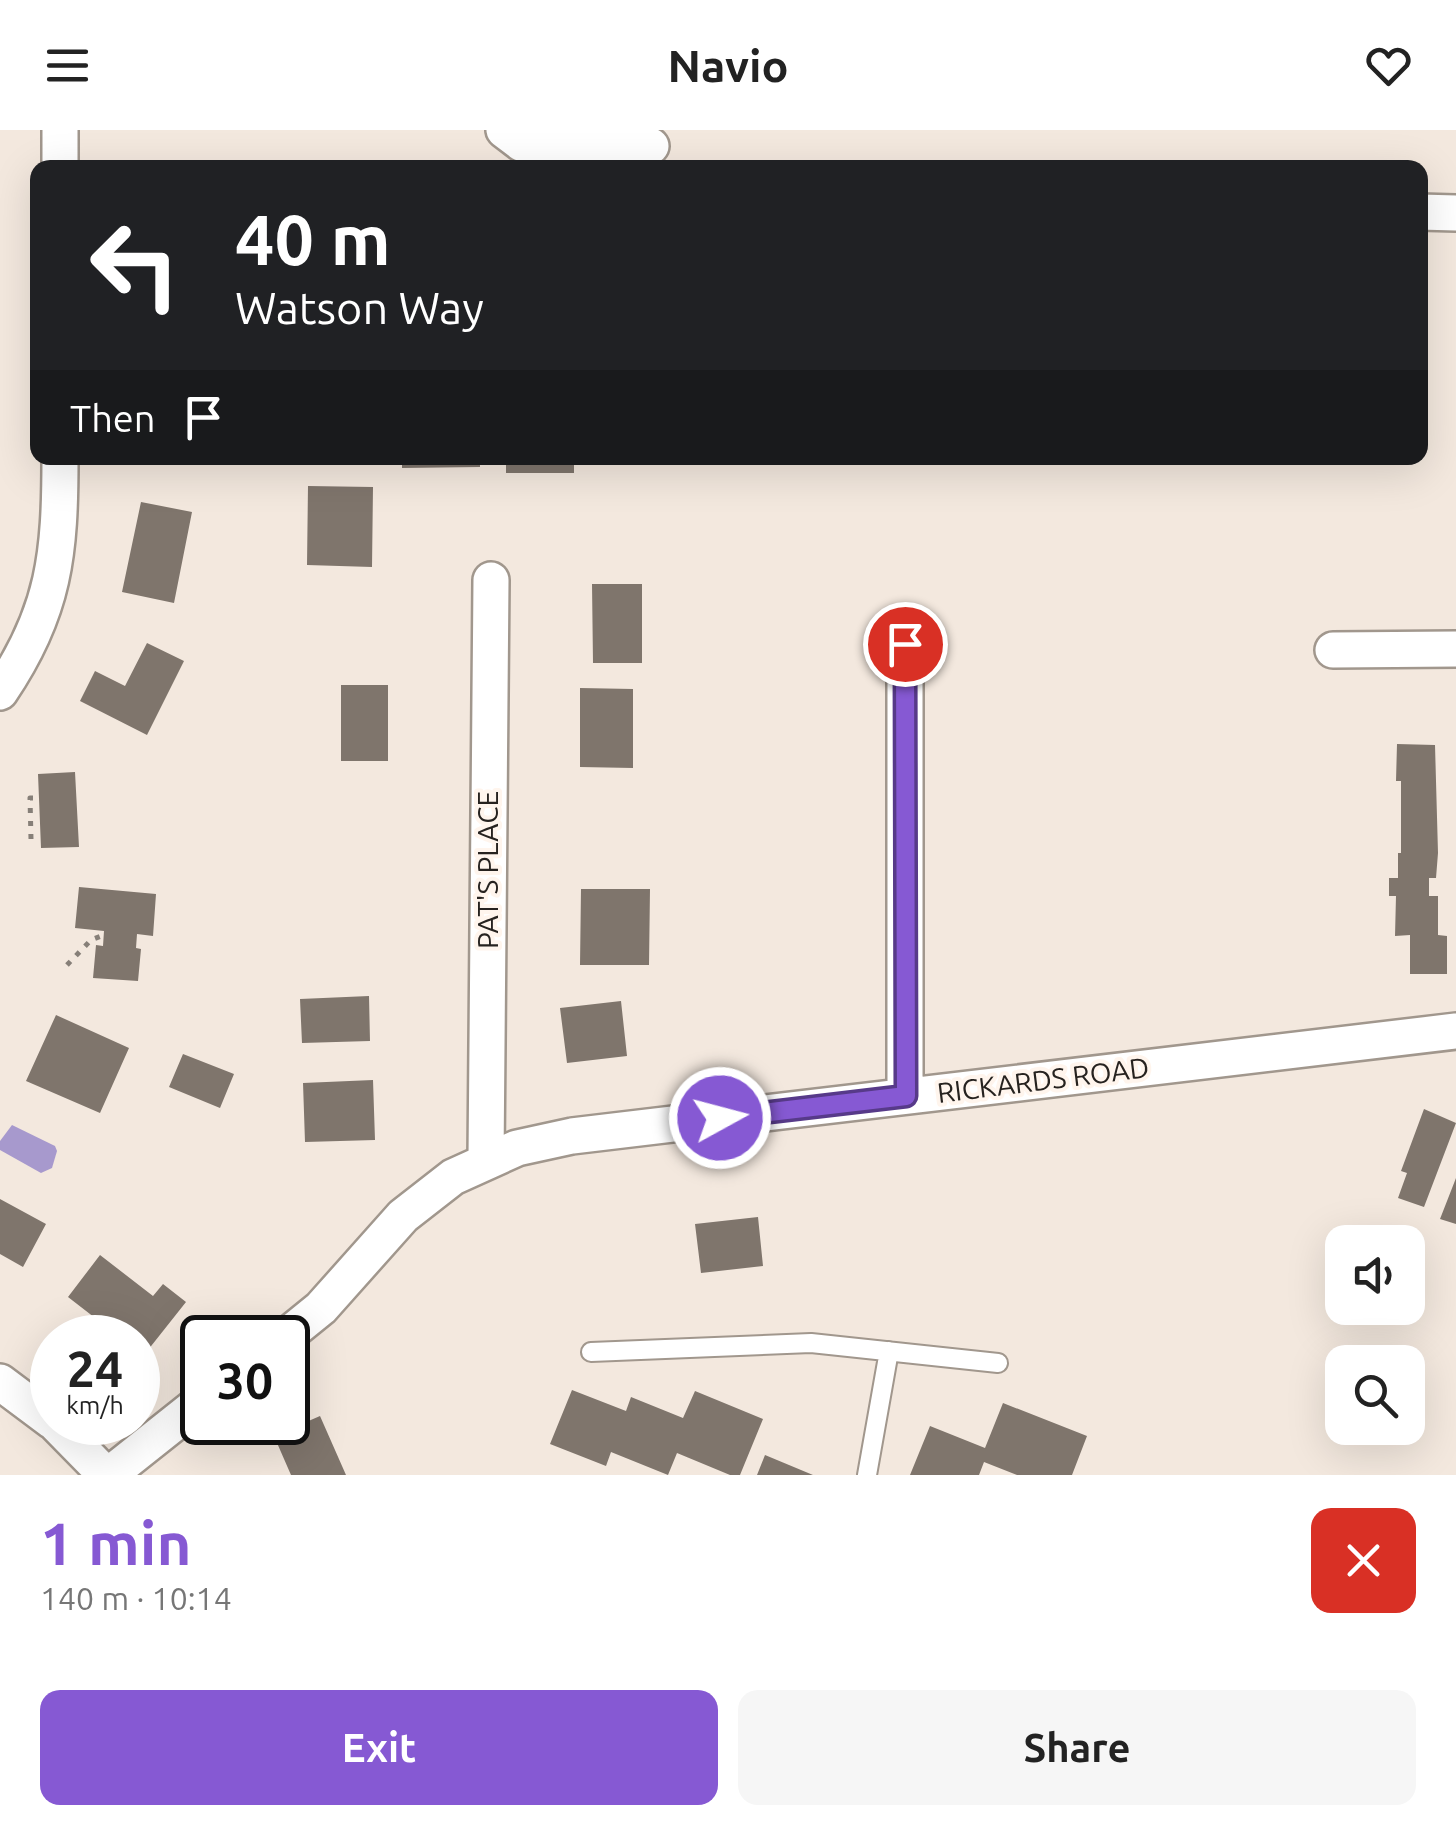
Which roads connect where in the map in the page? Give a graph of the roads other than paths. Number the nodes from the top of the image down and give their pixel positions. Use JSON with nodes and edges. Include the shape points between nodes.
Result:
{"nodes":[{"id":1,"x":60,"y":130,"type":"edge"},
{"id":2,"x":504,"y":130,"type":"edge"},
{"id":3,"x":650,"y":146,"type":"dead end"},
{"id":4,"x":60,"y":160,"type":"edge"},
{"id":5,"x":1428,"y":212,"type":"edge"},
{"id":6,"x":1456,"y":212,"type":"edge"},
{"id":7,"x":60,"y":465,"type":"edge"},
{"id":8,"x":490,"y":580,"type":"dead end"},
{"id":9,"x":905,"y":644,"type":"dead end"},
{"id":10,"x":1456,"y":649,"type":"edge"},
{"id":11,"x":1333,"y":650,"type":"dead end"},
{"id":12,"x":0,"y":692,"type":"edge"},
{"id":13,"x":1456,"y":1031,"type":"edge"},
{"id":14,"x":906,"y":1096,"type":"junction"},
{"id":15,"x":486,"y":1160,"type":"junction"},
{"id":16,"x":310,"y":1317,"type":"edge"},
{"id":17,"x":889,"y":1351,"type":"junction"},
{"id":18,"x":591,"y":1352,"type":"dead end"},
{"id":19,"x":998,"y":1363,"type":"dead end"},
{"id":20,"x":0,"y":1382,"type":"edge"},
{"id":21,"x":30,"y":1405,"type":"edge"},
{"id":22,"x":180,"y":1419,"type":"edge"},
{"id":23,"x":76,"y":1445,"type":"edge"},
{"id":24,"x":107,"y":1475,"type":"edge"},
{"id":25,"x":868,"y":1475,"type":"edge"}],
"edges":[{"from":1,"to":4,"type":"street"},
{"from":2,"to":3,"type":"street","via":[[521,142]]},
{"from":5,"to":6,"type":"street"},
{"from":7,"to":12,"type":"street","via":[[54,574],[43,614]]},
{"from":8,"to":15,"type":"street","name":"PAT'S PLACE"},
{"from":9,"to":14,"type":"street"},
{"from":10,"to":11,"type":"street"},
{"from":13,"to":14,"type":"street","name":"RICKARDS ROAD"},
{"from":14,"to":15,"type":"street","name":"RICKARDS ROAD","via":[[572,1136]]},
{"from":15,"to":16,"type":"street","name":"RICKARDS ROAD","via":[[403,1216]]},
{"from":17,"to":18,"type":"lane","via":[[811,1343]]},
{"from":17,"to":19,"type":"lane"},
{"from":17,"to":25,"type":"lane"},
{"from":20,"to":21,"type":"street"},
{"from":22,"to":24,"type":"street"},
{"from":23,"to":24,"type":"street"}]}
